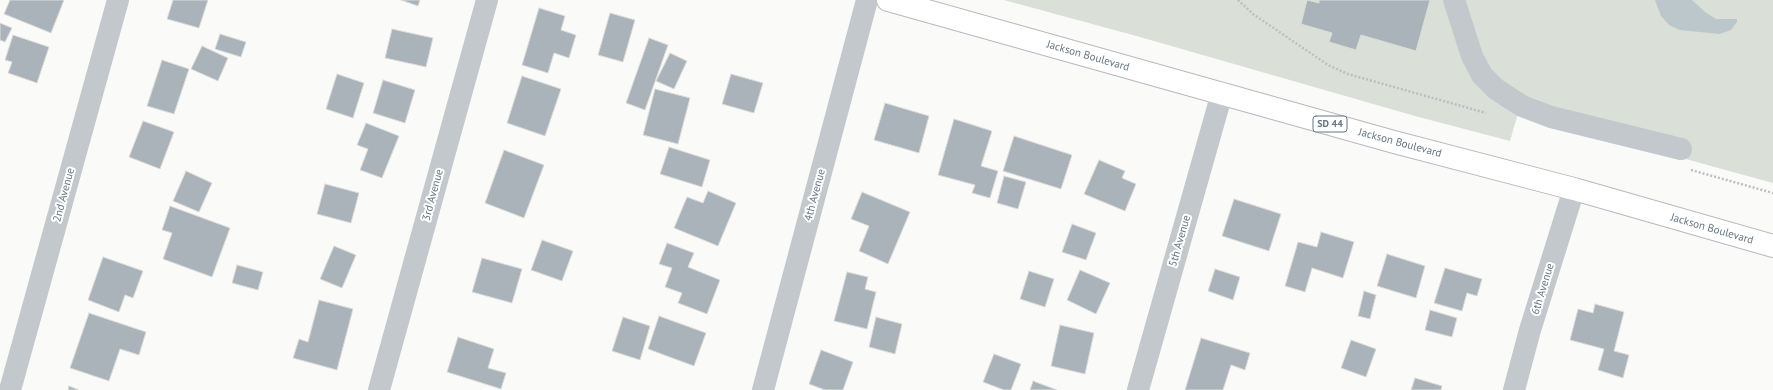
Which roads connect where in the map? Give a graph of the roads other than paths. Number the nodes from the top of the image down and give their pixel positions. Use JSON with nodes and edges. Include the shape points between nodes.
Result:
{"nodes":[{"id":1,"x":118,"y":0,"type":"edge"},
{"id":2,"x":487,"y":0,"type":"edge"},
{"id":3,"x":868,"y":0,"type":"edge"},
{"id":4,"x":888,"y":0,"type":"edge"},
{"id":5,"x":1454,"y":0,"type":"edge"},
{"id":6,"x":1222,"y":93,"type":"junction"},
{"id":7,"x":1680,"y":149,"type":"dead end"},
{"id":8,"x":1574,"y":189,"type":"junction"},
{"id":9,"x":1773,"y":246,"type":"edge"},
{"id":10,"x":10,"y":390,"type":"edge"},
{"id":11,"x":379,"y":390,"type":"edge"},
{"id":12,"x":763,"y":390,"type":"edge"},
{"id":13,"x":1138,"y":390,"type":"edge"},
{"id":14,"x":1514,"y":390,"type":"edge"}],
"edges":[{"from":1,"to":10,"type":"street","name":"2nd Avenue"},
{"from":2,"to":11,"type":"street","name":"3rd Avenue"},
{"from":3,"to":12,"type":"street","name":"4th Avenue"},
{"from":4,"to":6,"type":"main road","name":"Jackson Boulevard","number":"SD 44"},
{"from":5,"to":7,"type":"street","via":[[1472,56],[1482,75],[1508,97],[1522,106],[1551,117]]},
{"from":6,"to":8,"type":"main road","name":"Jackson Boulevard","number":"SD 44","via":[[1394,142]]},
{"from":6,"to":13,"type":"street","name":"5th Avenue"},
{"from":8,"to":9,"type":"main road","name":"Jackson Boulevard","number":"SD 44"},
{"from":8,"to":14,"type":"street","name":"6th Avenue"}]}
